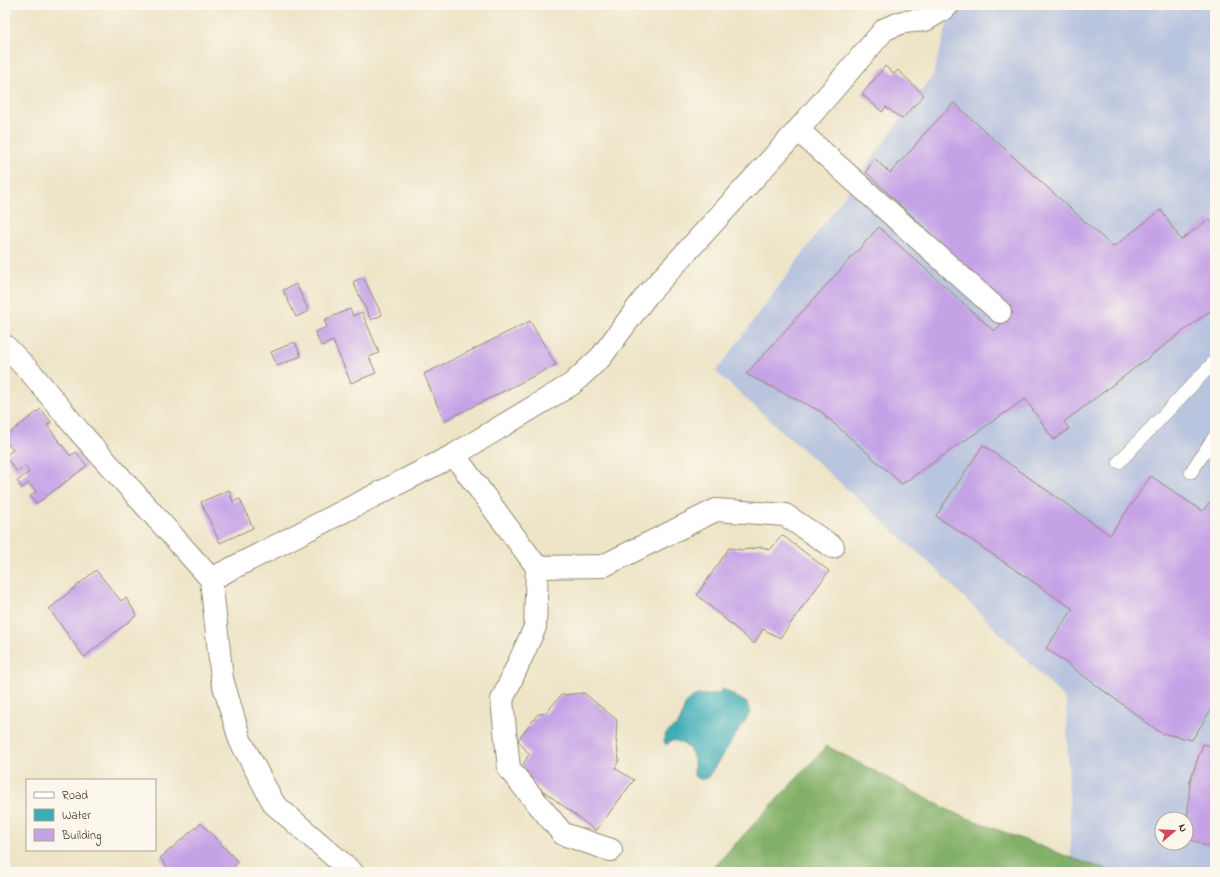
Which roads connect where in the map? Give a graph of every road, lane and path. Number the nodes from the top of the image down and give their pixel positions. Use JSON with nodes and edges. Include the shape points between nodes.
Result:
{"nodes":[{"id":1,"x":948,"y":5,"type":"edge"},
{"id":2,"x":798,"y":130,"type":"junction"},
{"id":3,"x":1000,"y":312,"type":"dead end"},
{"id":4,"x":5,"y":346,"type":"edge"},
{"id":5,"x":1215,"y":361,"type":"edge"},
{"id":6,"x":1215,"y":436,"type":"edge"},
{"id":7,"x":454,"y":454,"type":"junction"},
{"id":8,"x":1119,"y":462,"type":"dead end"},
{"id":9,"x":1191,"y":472,"type":"dead end"},
{"id":10,"x":833,"y":547,"type":"dead end"},
{"id":11,"x":537,"y":567,"type":"junction"},
{"id":12,"x":211,"y":579,"type":"junction"},
{"id":13,"x":611,"y":850,"type":"dead end"},
{"id":14,"x":352,"y":872,"type":"edge"}],
"edges":[{"from":1,"to":2,"type":"street","via":[[944,10],[925,20],[904,22],[884,29]]},
{"from":2,"to":3,"type":"street"},
{"from":2,"to":7,"type":"street","via":[[647,295],[602,357],[572,384]]},
{"from":4,"to":12,"type":"street"},
{"from":5,"to":8,"type":"lane"},
{"from":6,"to":9,"type":"lane"},
{"from":7,"to":11,"type":"street"},
{"from":7,"to":12,"type":"street"},
{"from":10,"to":11,"type":"street","via":[[785,515],[716,510],[603,566]]},
{"from":11,"to":13,"type":"street","via":[[535,627],[502,700],[509,769],[563,834]]},
{"from":12,"to":14,"type":"street","via":[[222,679],[240,740],[274,804]]}]}
